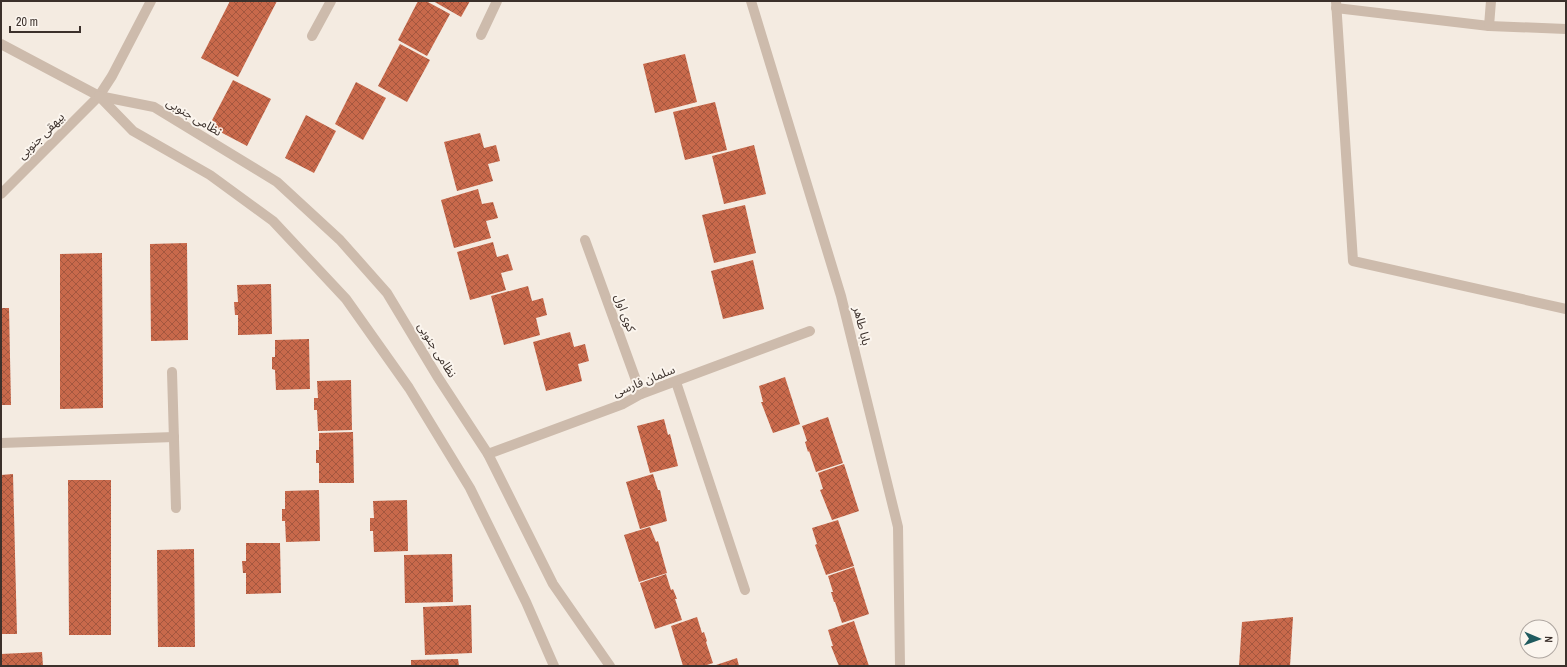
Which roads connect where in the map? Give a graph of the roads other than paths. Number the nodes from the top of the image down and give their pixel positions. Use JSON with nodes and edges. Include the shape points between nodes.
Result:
{"nodes":[{"id":1,"x":151,"y":1,"type":"edge"},
{"id":2,"x":331,"y":1,"type":"edge"},
{"id":3,"x":497,"y":1,"type":"edge"},
{"id":4,"x":751,"y":1,"type":"edge"},
{"id":5,"x":1491,"y":1,"type":"edge"},
{"id":6,"x":1336,"y":4,"type":"edge"},
{"id":7,"x":1489,"y":26,"type":"junction"},
{"id":8,"x":1566,"y":29,"type":"edge"},
{"id":9,"x":481,"y":35,"type":"dead end"},
{"id":10,"x":312,"y":36,"type":"dead end"},
{"id":11,"x":1,"y":44,"type":"edge"},
{"id":12,"x":99,"y":96,"type":"junction"},
{"id":13,"x":1,"y":194,"type":"edge"},
{"id":14,"x":585,"y":240,"type":"dead end"},
{"id":15,"x":1566,"y":309,"type":"edge"},
{"id":16,"x":810,"y":331,"type":"dead end"},
{"id":17,"x":172,"y":372,"type":"dead end"},
{"id":18,"x":676,"y":382,"type":"junction"},
{"id":19,"x":641,"y":394,"type":"junction"},
{"id":20,"x":174,"y":437,"type":"junction"},
{"id":21,"x":1,"y":443,"type":"edge"},
{"id":22,"x":488,"y":454,"type":"junction"},
{"id":23,"x":176,"y":508,"type":"dead end"},
{"id":24,"x":745,"y":590,"type":"dead end"},
{"id":25,"x":552,"y":665,"type":"edge"},
{"id":26,"x":610,"y":666,"type":"edge"},
{"id":27,"x":900,"y":666,"type":"edge"}],
"edges":[{"from":1,"to":12,"type":"street","name":"بیهقی جنوبی"},
{"from":2,"to":10,"type":"street"},
{"from":3,"to":9,"type":"street"},
{"from":4,"to":27,"type":"street","name":"بابا طاهر","via":[[841,296],[898,527]]},
{"from":5,"to":7,"type":"street"},
{"from":6,"to":7,"type":"street"},
{"from":6,"to":15,"type":"street","via":[[1353,261]]},
{"from":7,"to":8,"type":"street"},
{"from":11,"to":12,"type":"street"},
{"from":12,"to":13,"type":"street","name":"بیهقی جنوبی"},
{"from":12,"to":22,"type":"street","name":"نظامی جنوبی","via":[[154,108],[277,182],[306,208],[340,240],[387,293]]},
{"from":12,"to":25,"type":"street","via":[[132,131],[210,176],[273,221],[346,299],[409,388],[470,488],[526,602]]},
{"from":14,"to":19,"type":"street","name":"کوی اول"},
{"from":16,"to":18,"type":"street","name":"سلمان فارسی"},
{"from":17,"to":20,"type":"street"},
{"from":18,"to":19,"type":"street","name":"سلمان فارسی"},
{"from":18,"to":24,"type":"street"},
{"from":19,"to":22,"type":"street","name":"سلمان فارسی","via":[[623,404]]},
{"from":20,"to":21,"type":"street"},
{"from":20,"to":23,"type":"street"},
{"from":22,"to":26,"type":"street","name":"نظامی جنوبی","via":[[554,584]]}]}
